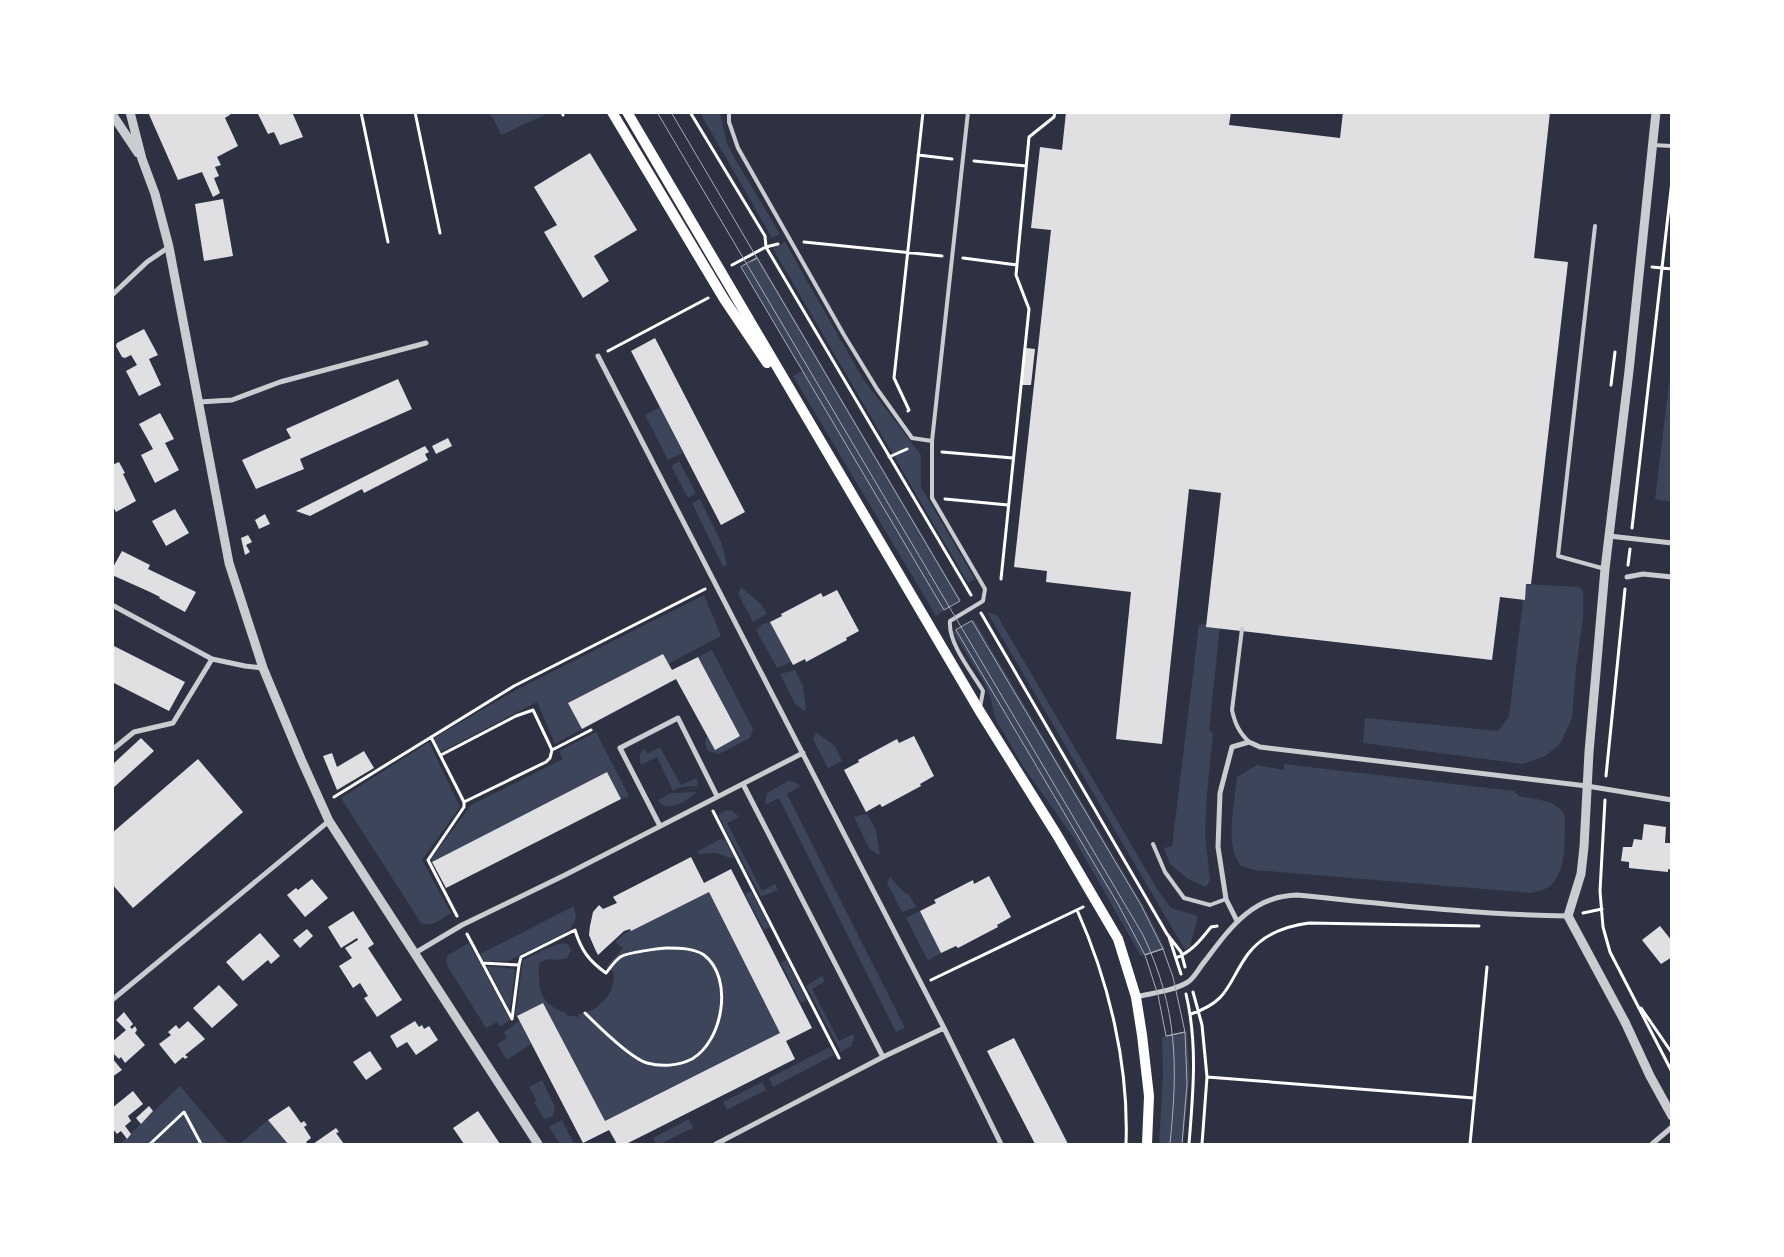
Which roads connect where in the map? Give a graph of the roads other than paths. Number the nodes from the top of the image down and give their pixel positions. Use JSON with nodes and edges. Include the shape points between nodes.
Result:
{"nodes":[{"id":1,"x":130,"y":112,"type":"edge"},
{"id":2,"x":612,"y":112,"type":"edge"},
{"id":3,"x":627,"y":112,"type":"edge"},
{"id":4,"x":729,"y":112,"type":"edge"},
{"id":5,"x":968,"y":112,"type":"edge"},
{"id":6,"x":1656,"y":112,"type":"edge"},
{"id":7,"x":112,"y":114,"type":"edge"},
{"id":8,"x":1652,"y":145,"type":"junction"},
{"id":9,"x":1672,"y":146,"type":"edge"},
{"id":10,"x":142,"y":159,"type":"junction"},
{"id":11,"x":1595,"y":226,"type":"dead end"},
{"id":12,"x":169,"y":247,"type":"junction"},
{"id":13,"x":716,"y":275,"type":"junction"},
{"id":14,"x":112,"y":295,"type":"edge"},
{"id":15,"x":426,"y":343,"type":"dead end"},
{"id":16,"x":598,"y":356,"type":"road end"},
{"id":17,"x":200,"y":402,"type":"junction"},
{"id":18,"x":932,"y":441,"type":"junction"},
{"id":19,"x":1609,"y":536,"type":"junction"},
{"id":20,"x":1672,"y":543,"type":"edge"},
{"id":21,"x":1605,"y":569,"type":"junction"},
{"id":22,"x":1626,"y":577,"type":"road end"},
{"id":23,"x":1672,"y":577,"type":"edge"},
{"id":24,"x":112,"y":606,"type":"edge"},
{"id":25,"x":1242,"y":629,"type":"dead end"},
{"id":26,"x":212,"y":659,"type":"junction"},
{"id":27,"x":263,"y":668,"type":"junction"},
{"id":28,"x":979,"y":710,"type":"junction"},
{"id":29,"x":1249,"y":742,"type":"junction"},
{"id":30,"x":112,"y":750,"type":"edge"},
{"id":31,"x":803,"y":753,"type":"junction"},
{"id":32,"x":743,"y":784,"type":"junction"},
{"id":33,"x":1587,"y":786,"type":"junction"},
{"id":34,"x":717,"y":796,"type":"junction"},
{"id":35,"x":1672,"y":800,"type":"edge"},
{"id":36,"x":329,"y":821,"type":"junction"},
{"id":37,"x":660,"y":826,"type":"junction"},
{"id":38,"x":1153,"y":844,"type":"dead end"},
{"id":39,"x":1226,"y":898,"type":"junction"},
{"id":40,"x":1568,"y":916,"type":"junction"},
{"id":41,"x":1237,"y":921,"type":"junction"},
{"id":42,"x":415,"y":953,"type":"junction"},
{"id":43,"x":1136,"y":996,"type":"junction"},
{"id":44,"x":112,"y":1000,"type":"edge"},
{"id":45,"x":944,"y":1028,"type":"junction"},
{"id":46,"x":883,"y":1057,"type":"junction"},
{"id":47,"x":1672,"y":1116,"type":"edge"},
{"id":48,"x":1672,"y":1127,"type":"edge"},
{"id":49,"x":538,"y":1144,"type":"edge"},
{"id":50,"x":716,"y":1144,"type":"edge"},
{"id":51,"x":1001,"y":1144,"type":"edge"},
{"id":52,"x":1147,"y":1144,"type":"edge"},
{"id":53,"x":1652,"y":1144,"type":"edge"}],
"edges":[{"from":1,"to":10,"type":"street"},
{"from":2,"to":13,"type":"main road"},
{"from":3,"to":13,"type":"main road"},
{"from":4,"to":18,"type":"lane","via":[[738,148],[868,374],[912,438]]},
{"from":5,"to":18,"type":"lane"},
{"from":6,"to":8,"type":"street"},
{"from":7,"to":10,"type":"street"},
{"from":8,"to":9,"type":"lane"},
{"from":8,"to":19,"type":"street"},
{"from":10,"to":12,"type":"street"},
{"from":11,"to":21,"type":"lane","via":[[1558,556]]},
{"from":12,"to":14,"type":"street","via":[[147,262]]},
{"from":12,"to":17,"type":"street"},
{"from":13,"to":28,"type":"main road","via":[[832,459]]},
{"from":15,"to":17,"type":"street","via":[[280,382],[232,400]]},
{"from":16,"to":31,"type":"street"},
{"from":17,"to":27,"type":"street","via":[[230,563]]},
{"from":18,"to":28,"type":"lane","via":[[932,498],[985,589],[983,601],[950,621],[949,630],[983,691]]},
{"from":19,"to":20,"type":"street"},
{"from":19,"to":21,"type":"street"},
{"from":21,"to":33,"type":"street"},
{"from":22,"to":23,"type":"street","via":[[1643,574]]},
{"from":24,"to":26,"type":"street"},
{"from":25,"to":29,"type":"lane","via":[[1232,710],[1234,723]]},
{"from":26,"to":27,"type":"street"},
{"from":26,"to":30,"type":"street","via":[[173,723],[134,732]]},
{"from":27,"to":36,"type":"street"},
{"from":28,"to":43,"type":"main road","via":[[1118,939]]},
{"from":29,"to":33,"type":"street","via":[[1260,747]]},
{"from":29,"to":39,"type":"street","via":[[1232,747],[1220,792],[1218,847]]},
{"from":31,"to":32,"type":"street"},
{"from":31,"to":45,"type":"street"},
{"from":32,"to":34,"type":"street"},
{"from":32,"to":46,"type":"street"},
{"from":33,"to":35,"type":"street"},
{"from":33,"to":40,"type":"street","via":[[1581,874]]},
{"from":34,"to":37,"type":"street"},
{"from":34,"to":37,"type":"street","via":[[678,718],[620,748]]},
{"from":36,"to":42,"type":"street"},
{"from":36,"to":44,"type":"street"},
{"from":37,"to":42,"type":"street","via":[[462,925]]},
{"from":38,"to":39,"type":"lane","via":[[1164,872],[1184,898],[1210,905]]},
{"from":39,"to":41,"type":"street"},
{"from":40,"to":41,"type":"street","via":[[1430,908],[1297,895],[1260,904]]},
{"from":40,"to":47,"type":"street","via":[[1626,1022]]},
{"from":41,"to":43,"type":"street","via":[[1187,982]]},
{"from":42,"to":49,"type":"street"},
{"from":43,"to":52,"type":"main road","via":[[1149,1096]]},
{"from":45,"to":46,"type":"street"},
{"from":45,"to":51,"type":"street"},
{"from":46,"to":50,"type":"street"},
{"from":48,"to":53,"type":"street"}]}
